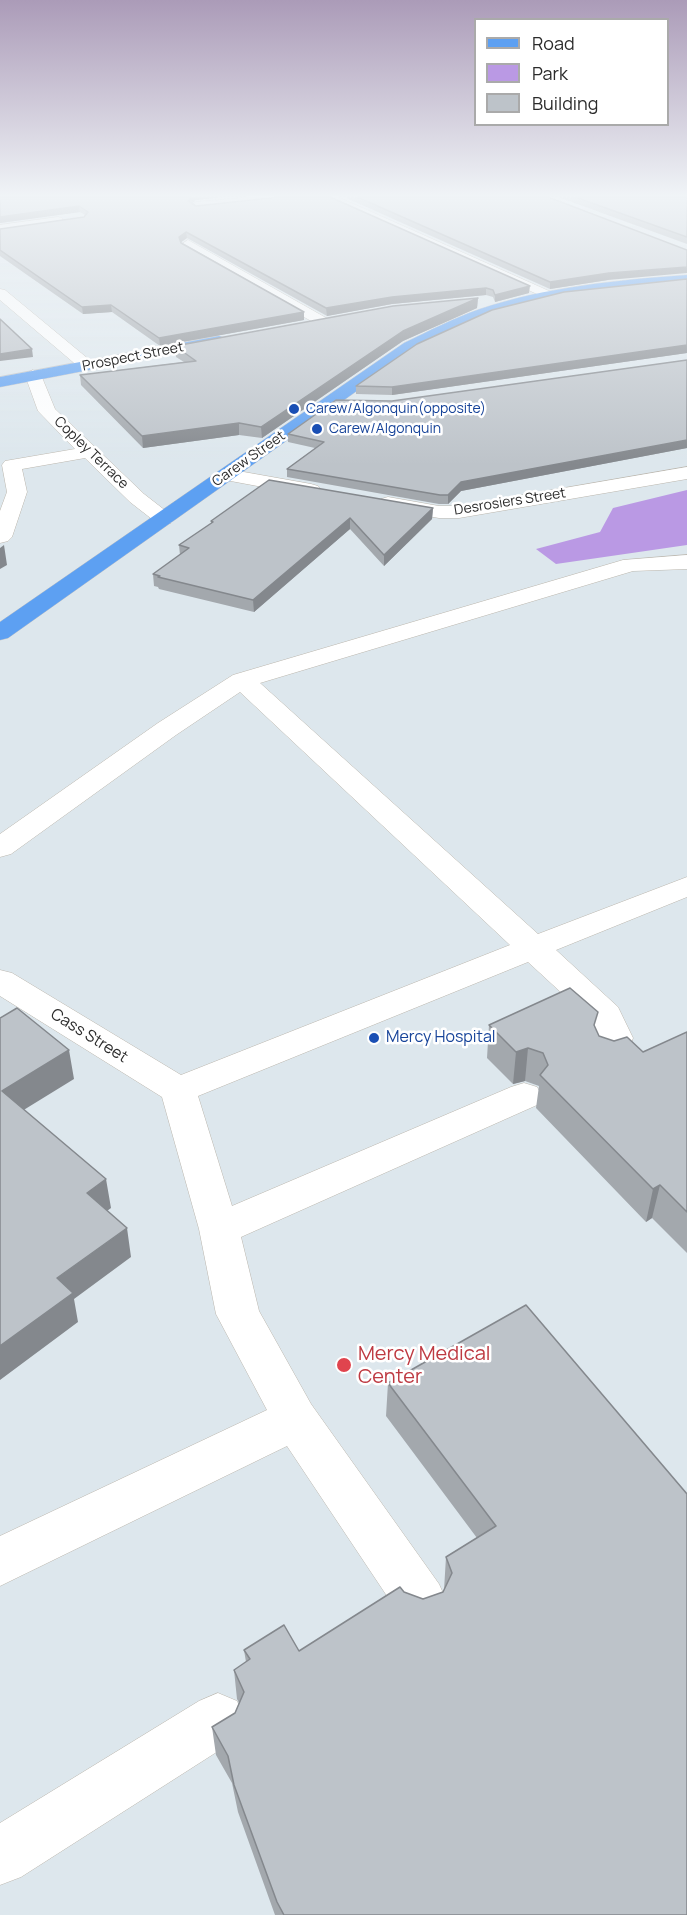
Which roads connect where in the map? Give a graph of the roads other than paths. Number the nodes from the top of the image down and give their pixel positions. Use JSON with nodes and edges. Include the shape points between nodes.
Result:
{"nodes":[{"id":1,"x":267,"y":286,"type":"edge"},
{"id":2,"x":531,"y":286,"type":"edge"},
{"id":3,"x":624,"y":286,"type":"edge"},
{"id":4,"x":0,"y":293,"type":"edge"},
{"id":5,"x":551,"y":295,"type":"junction"},
{"id":6,"x":471,"y":303,"type":"edge"},
{"id":7,"x":331,"y":321,"type":"joint"},
{"id":8,"x":420,"y":323,"type":"edge"},
{"id":9,"x":302,"y":326,"type":"edge"},
{"id":10,"x":448,"y":328,"type":"junction"},
{"id":11,"x":237,"y":337,"type":"edge"},
{"id":12,"x":86,"y":365,"type":"junction"},
{"id":13,"x":33,"y":375,"type":"junction"},
{"id":14,"x":0,"y":382,"type":"edge"},
{"id":15,"x":332,"y":401,"type":"junction"},
{"id":16,"x":362,"y":402,"type":"edge"},
{"id":17,"x":90,"y":452,"type":"junction"},
{"id":18,"x":6,"y":463,"type":"edge"},
{"id":19,"x":687,"y":473,"type":"edge"},
{"id":20,"x":227,"y":475,"type":"junction"},
{"id":21,"x":327,"y":492,"type":"edge"},
{"id":22,"x":372,"y":500,"type":"edge"},
{"id":23,"x":164,"y":519,"type":"junction"},
{"id":24,"x":1,"y":537,"type":"edge"},
{"id":25,"x":687,"y":562,"type":"edge"},
{"id":26,"x":0,"y":633,"type":"edge"},
{"id":27,"x":242,"y":680,"type":"junction"},
{"id":28,"x":0,"y":848,"type":"edge"},
{"id":29,"x":687,"y":886,"type":"edge"},
{"id":30,"x":532,"y":948,"type":"junction"},
{"id":31,"x":0,"y":981,"type":"edge"},
{"id":32,"x":609,"y":1058,"type":"edge"},
{"id":33,"x":178,"y":1090,"type":"junction"},
{"id":34,"x":524,"y":1096,"type":"dead end"},
{"id":35,"x":219,"y":1229,"type":"junction"},
{"id":36,"x":295,"y":1419,"type":"junction"},
{"id":37,"x":0,"y":1562,"type":"edge"},
{"id":38,"x":421,"y":1602,"type":"edge"},
{"id":39,"x":218,"y":1720,"type":"edge"},
{"id":40,"x":0,"y":1856,"type":"edge"}],
"edges":[{"from":1,"to":7,"type":"street"},
{"from":2,"to":5,"type":"street"},
{"from":3,"to":5,"type":"main road","name":"Carew Street"},
{"from":4,"to":12,"type":"street"},
{"from":5,"to":6,"type":"main road"},
{"from":5,"to":10,"type":"main road","name":"Carew Street","via":[[485,312]]},
{"from":7,"to":9,"type":"main road"},
{"from":8,"to":10,"type":"main road"},
{"from":10,"to":15,"type":"main road","name":"Carew Street","via":[[410,346]]},
{"from":11,"to":12,"type":"main road","name":"Prospect Street"},
{"from":12,"to":13,"type":"main road","name":"Prospect Street"},
{"from":13,"to":14,"type":"main road","name":"Prospect Street"},
{"from":13,"to":17,"type":"street","name":"Copley Terrace","via":[[47,411]]},
{"from":15,"to":16,"type":"street"},
{"from":15,"to":20,"type":"main road","name":"Carew Street"},
{"from":17,"to":18,"type":"street"},
{"from":17,"to":23,"type":"street","name":"Copley Terrace"},
{"from":18,"to":24,"type":"street","via":[[17,492]]},
{"from":19,"to":22,"type":"street","name":"Desrosiers Street","via":[[459,512]]},
{"from":20,"to":21,"type":"street"},
{"from":20,"to":23,"type":"main road","name":"Carew Street"},
{"from":23,"to":26,"type":"main road","name":"Carew Street"},
{"from":25,"to":27,"type":"street","via":[[631,566]]},
{"from":27,"to":28,"type":"street"},
{"from":27,"to":30,"type":"street"},
{"from":29,"to":30,"type":"street"},
{"from":30,"to":32,"type":"street","via":[[606,1015],[615,1038]]},
{"from":30,"to":33,"type":"street"},
{"from":31,"to":33,"type":"street","name":"Cass Street"},
{"from":33,"to":35,"type":"street"},
{"from":34,"to":35,"type":"street"},
{"from":35,"to":36,"type":"street","via":[[238,1314]]},
{"from":36,"to":37,"type":"street"},
{"from":36,"to":38,"type":"street"},
{"from":39,"to":40,"type":"street"}]}
